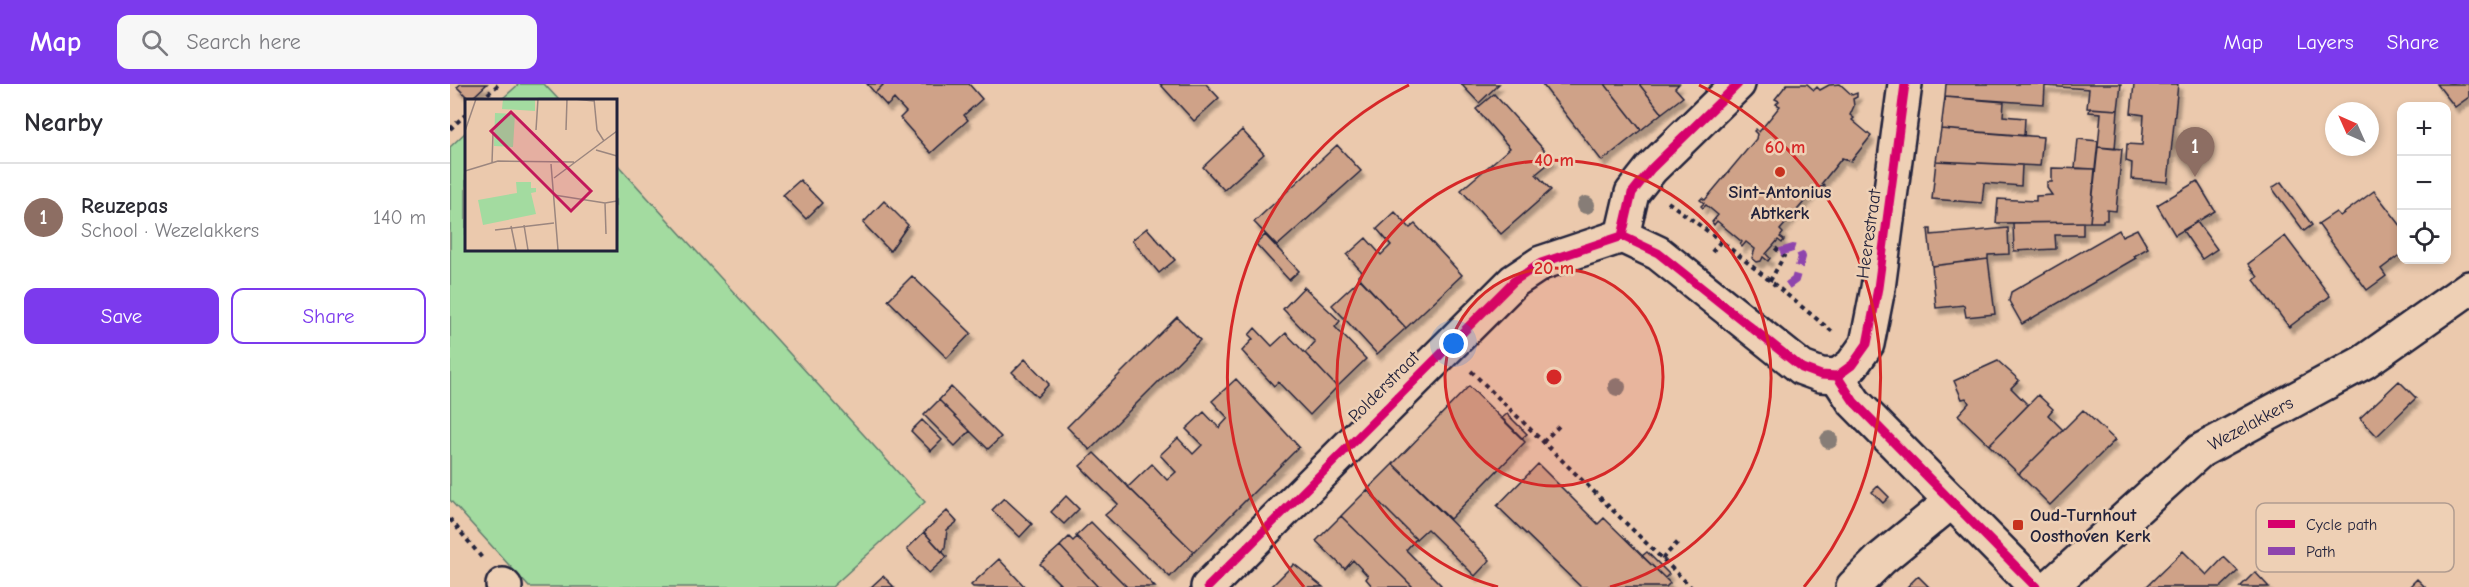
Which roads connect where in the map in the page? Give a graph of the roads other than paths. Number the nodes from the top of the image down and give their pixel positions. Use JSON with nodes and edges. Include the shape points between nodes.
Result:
{"nodes":[{"id":1,"x":1738,"y":84,"type":"edge"},
{"id":2,"x":1905,"y":84,"type":"edge"},
{"id":3,"x":1622,"y":236,"type":"junction"},
{"id":4,"x":2469,"y":288,"type":"edge"},
{"id":5,"x":1837,"y":376,"type":"junction"},
{"id":6,"x":1952,"y":501,"type":"junction"},
{"id":7,"x":1208,"y":587,"type":"edge"},
{"id":8,"x":1853,"y":587,"type":"edge"},
{"id":9,"x":2036,"y":587,"type":"edge"},
{"id":10,"x":2050,"y":587,"type":"edge"}],
"edges":[{"from":1,"to":3,"type":"street","via":[[1651,169],[1632,193]]},
{"from":2,"to":5,"type":"street","name":"Heerestraat","via":[[1867,344],[1852,365]]},
{"from":3,"to":5,"type":"street","via":[[1658,253],[1802,368]]},
{"from":3,"to":7,"type":"street","name":"Polderstraat","via":[[1541,263],[1514,281]]},
{"from":4,"to":10,"type":"street","name":"Wezelakkers","via":[[2364,362],[2200,451]]},
{"from":5,"to":6,"type":"street","via":[[1854,402]]},
{"from":6,"to":8,"type":"street"},
{"from":6,"to":9,"type":"street"}]}
